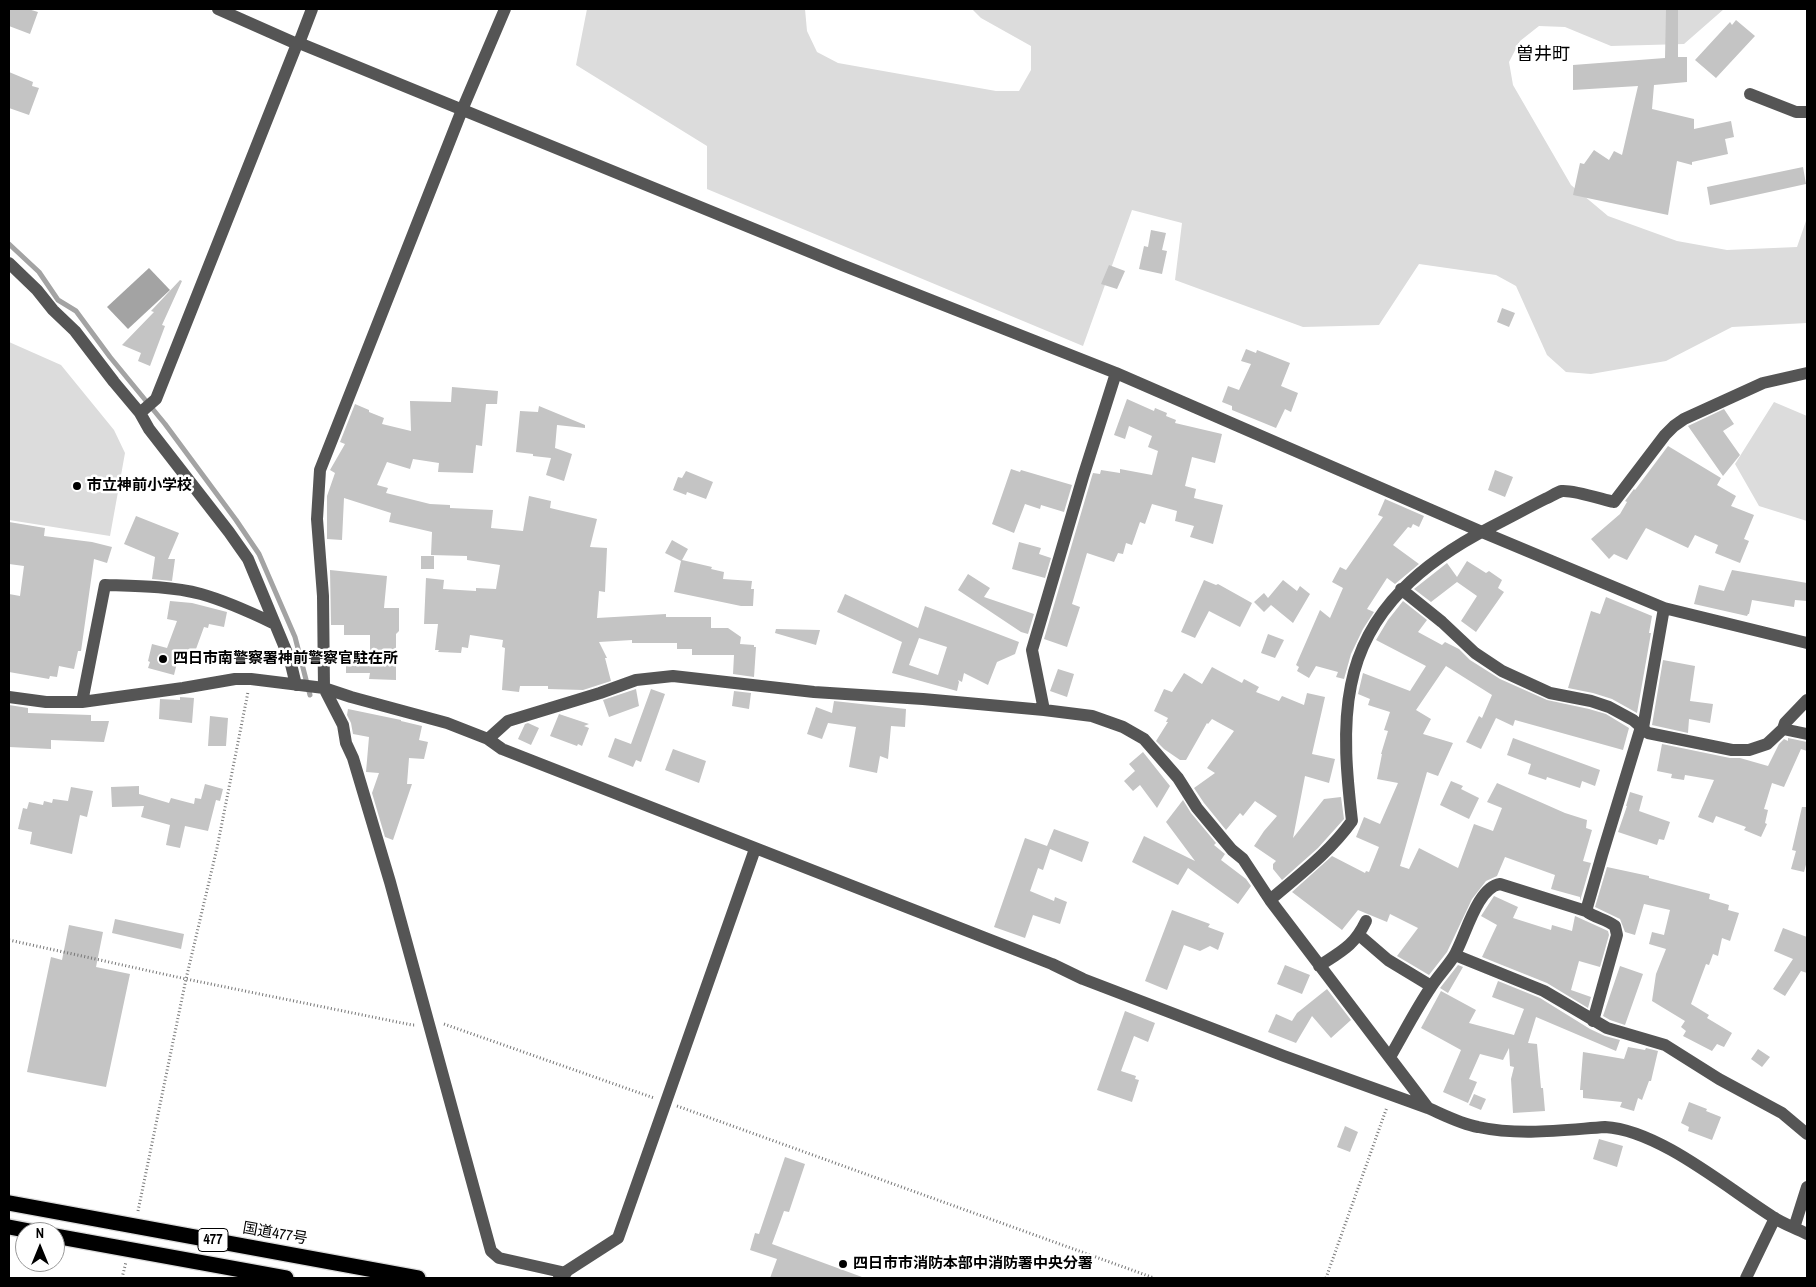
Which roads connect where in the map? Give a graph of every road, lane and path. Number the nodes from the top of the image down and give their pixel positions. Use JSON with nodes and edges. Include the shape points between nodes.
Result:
{"nodes":[{"id":1,"x":218,"y":9,"type":"edge"},
{"id":2,"x":312,"y":9,"type":"edge"},
{"id":3,"x":505,"y":9,"type":"edge"},
{"id":4,"x":298,"y":44,"type":"junction"},
{"id":5,"x":1750,"y":94,"type":"dead end"},
{"id":6,"x":462,"y":110,"type":"junction"},
{"id":7,"x":1807,"y":112,"type":"edge"},
{"id":8,"x":9,"y":263,"type":"edge"},
{"id":9,"x":1116,"y":373,"type":"junction"},
{"id":10,"x":1807,"y":373,"type":"edge"},
{"id":11,"x":141,"y":412,"type":"junction"},
{"id":12,"x":1482,"y":532,"type":"junction"},
{"id":13,"x":1401,"y":589,"type":"junction"},
{"id":14,"x":1664,"y":608,"type":"junction"},
{"id":15,"x":273,"y":623,"type":"junction"},
{"id":16,"x":1807,"y":643,"type":"edge"},
{"id":17,"x":251,"y":679,"type":"junction"},
{"id":18,"x":309,"y":686,"type":"junction"},
{"id":19,"x":9,"y":697,"type":"edge"},
{"id":20,"x":1807,"y":700,"type":"edge"},
{"id":21,"x":82,"y":702,"type":"junction"},
{"id":22,"x":1044,"y":710,"type":"junction"},
{"id":23,"x":1642,"y":727,"type":"junction"},
{"id":24,"x":1783,"y":729,"type":"junction"},
{"id":25,"x":1807,"y":734,"type":"edge"},
{"id":26,"x":488,"y":739,"type":"junction"},
{"id":27,"x":756,"y":849,"type":"junction"},
{"id":28,"x":1270,"y":900,"type":"junction"},
{"id":29,"x":1586,"y":911,"type":"junction"},
{"id":30,"x":1366,"y":921,"type":"dead end"},
{"id":31,"x":1359,"y":935,"type":"junction"},
{"id":32,"x":9,"y":940,"type":"edge"},
{"id":33,"x":1454,"y":955,"type":"junction"},
{"id":34,"x":1319,"y":966,"type":"junction"},
{"id":35,"x":186,"y":979,"type":"junction"},
{"id":36,"x":1431,"y":986,"type":"junction"},
{"id":37,"x":1593,"y":1021,"type":"junction"},
{"id":38,"x":428,"y":1022,"type":"junction"},
{"id":39,"x":1390,"y":1057,"type":"junction"},
{"id":40,"x":1391,"y":1094,"type":"junction"},
{"id":41,"x":666,"y":1102,"type":"junction"},
{"id":42,"x":1428,"y":1108,"type":"junction"},
{"id":43,"x":1807,"y":1134,"type":"edge"},
{"id":44,"x":1807,"y":1187,"type":"edge"},
{"id":45,"x":9,"y":1203,"type":"edge"},
{"id":46,"x":1775,"y":1218,"type":"junction"},
{"id":47,"x":135,"y":1226,"type":"junction"},
{"id":48,"x":1794,"y":1228,"type":"junction"},
{"id":49,"x":1807,"y":1234,"type":"edge"},
{"id":50,"x":65,"y":1238,"type":"edge"},
{"id":51,"x":560,"y":1276,"type":"edge"},
{"id":52,"x":286,"y":1278,"type":"edge"},
{"id":53,"x":418,"y":1278,"type":"edge"},
{"id":54,"x":1154,"y":1278,"type":"edge"},
{"id":55,"x":1326,"y":1278,"type":"edge"},
{"id":56,"x":1746,"y":1278,"type":"edge"}],
"edges":[{"from":1,"to":4,"type":"street"},
{"from":2,"to":4,"type":"street"},
{"from":3,"to":6,"type":"street"},
{"from":4,"to":6,"type":"street"},
{"from":4,"to":11,"type":"street","via":[[156,399]]},
{"from":5,"to":7,"type":"street","via":[[1796,112]]},
{"from":6,"to":9,"type":"street"},
{"from":6,"to":18,"type":"street","via":[[320,470],[318,519],[323,596]]},
{"from":8,"to":11,"type":"street","via":[[75,331]]},
{"from":9,"to":12,"type":"street"},
{"from":9,"to":22,"type":"street","via":[[1032,650]]},
{"from":10,"to":12,"type":"street","via":[[1746,390],[1684,419],[1665,435],[1614,502],[1562,491]]},
{"from":11,"to":15,"type":"street","via":[[149,430],[248,559]]},
{"from":12,"to":13,"type":"street","via":[[1427,566]]},
{"from":12,"to":14,"type":"street"},
{"from":13,"to":23,"type":"street","via":[[1475,653],[1502,671],[1550,693],[1609,707]]},
{"from":13,"to":28,"type":"street","via":[[1376,620],[1360,653],[1351,685],[1347,771],[1352,821],[1321,857]]},
{"from":14,"to":16,"type":"street"},
{"from":14,"to":23,"type":"street"},
{"from":15,"to":18,"type":"street","via":[[290,660]]},
{"from":15,"to":21,"type":"street","via":[[240,607],[200,594],[105,585]]},
{"from":17,"to":18,"type":"street"},
{"from":17,"to":21,"type":"street"},
{"from":17,"to":35,"type":"path","via":[[217,848]]},
{"from":18,"to":26,"type":"street","via":[[447,723]]},
{"from":18,"to":38,"type":"street","via":[[343,725]]},
{"from":19,"to":21,"type":"street"},
{"from":20,"to":24,"type":"street"},
{"from":22,"to":26,"type":"street","via":[[814,692],[672,676],[636,680],[508,721]]},
{"from":22,"to":28,"type":"street","via":[[1092,716],[1144,739],[1178,778],[1197,808],[1243,859]]},
{"from":23,"to":24,"type":"street","via":[[1648,732],[1732,750],[1759,748]]},
{"from":23,"to":29,"type":"street"},
{"from":24,"to":25,"type":"street"},
{"from":26,"to":27,"type":"street","via":[[502,749]]},
{"from":27,"to":40,"type":"street","via":[[1284,1056]]},
{"from":27,"to":41,"type":"street"},
{"from":28,"to":34,"type":"street"},
{"from":29,"to":33,"type":"street","via":[[1495,885],[1488,890],[1471,918]]},
{"from":29,"to":37,"type":"street","via":[[1609,921],[1616,930]]},
{"from":30,"to":31,"type":"street"},
{"from":31,"to":34,"type":"street","via":[[1348,948]]},
{"from":31,"to":36,"type":"street","via":[[1388,960]]},
{"from":32,"to":35,"type":"path"},
{"from":33,"to":36,"type":"street"},
{"from":33,"to":37,"type":"street","via":[[1544,991]]},
{"from":34,"to":39,"type":"street"},
{"from":35,"to":38,"type":"path","via":[[412,1025]]},
{"from":35,"to":47,"type":"path"},
{"from":36,"to":39,"type":"street"},
{"from":37,"to":43,"type":"street","via":[[1606,1028],[1665,1045],[1782,1113]]},
{"from":38,"to":41,"type":"path","via":[[438,1022]]},
{"from":38,"to":51,"type":"street","via":[[491,1251],[499,1258]]},
{"from":39,"to":42,"type":"street"},
{"from":40,"to":42,"type":"street"},
{"from":40,"to":55,"type":"path"},
{"from":41,"to":51,"type":"street","via":[[618,1238]]},
{"from":41,"to":54,"type":"path"},
{"from":42,"to":46,"type":"street","via":[[1477,1127],[1503,1131],[1614,1127],[1668,1147]]},
{"from":44,"to":48,"type":"street"},
{"from":45,"to":47,"type":"highway","name":"国道477号","number":"477"},
{"from":46,"to":48,"type":"street"},
{"from":46,"to":56,"type":"street"},
{"from":47,"to":53,"type":"highway","name":"国道477号","number":"477"},
{"from":48,"to":49,"type":"street"},
{"from":50,"to":52,"type":"highway","number":"477"}]}
